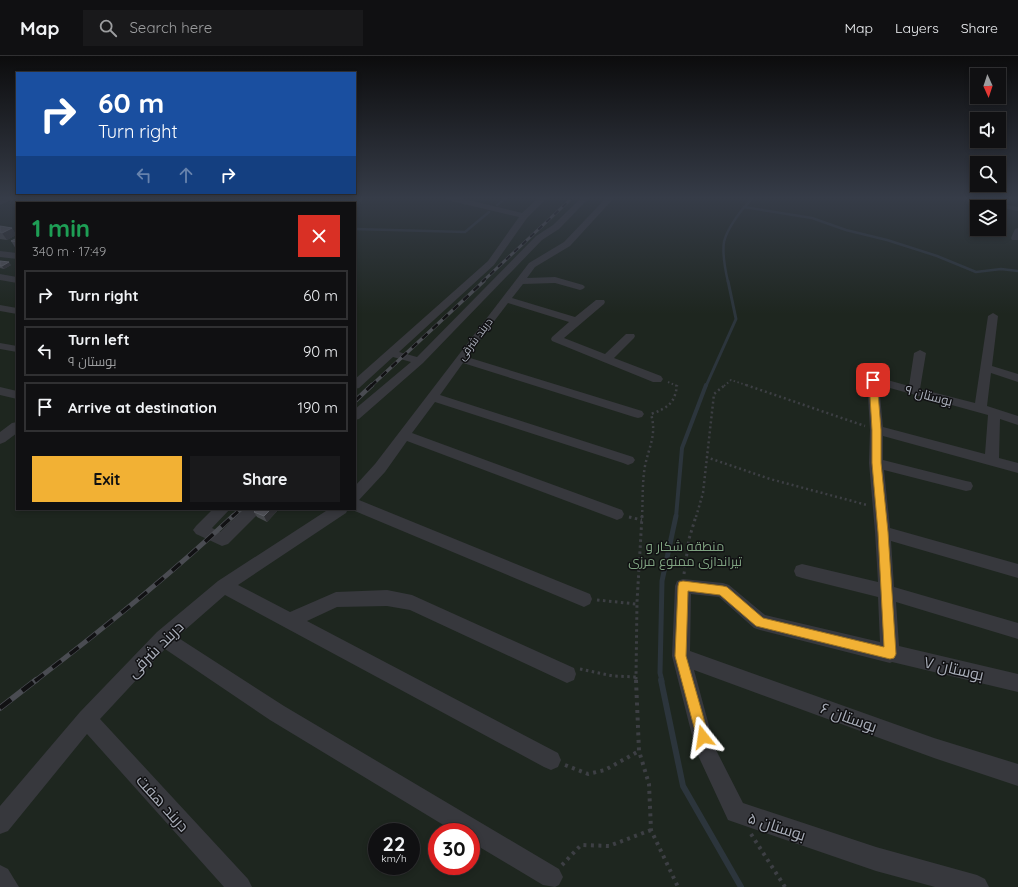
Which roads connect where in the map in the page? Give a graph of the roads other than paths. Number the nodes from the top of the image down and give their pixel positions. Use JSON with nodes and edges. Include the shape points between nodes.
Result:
{"nodes":[{"id":1,"x":509,"y":237,"type":"edge"},
{"id":2,"x":541,"y":237,"type":"edge"},
{"id":3,"x":573,"y":237,"type":"edge"},
{"id":4,"x":0,"y":254,"type":"edge"},
{"id":5,"x":16,"y":256,"type":"edge"},
{"id":6,"x":0,"y":277,"type":"edge"},
{"id":7,"x":16,"y":280,"type":"edge"},
{"id":8,"x":520,"y":281,"type":"junction"},
{"id":9,"x":580,"y":287,"type":"dead end"},
{"id":10,"x":506,"y":299,"type":"junction"},
{"id":11,"x":600,"y":302,"type":"dead end"},
{"id":12,"x":0,"y":308,"type":"edge"},
{"id":13,"x":16,"y":311,"type":"edge"},
{"id":14,"x":993,"y":316,"type":"dead end"},
{"id":15,"x":577,"y":321,"type":"junction"},
{"id":16,"x":630,"y":336,"type":"dead end"},
{"id":17,"x":0,"y":346,"type":"edge"},
{"id":18,"x":16,"y":349,"type":"edge"},
{"id":19,"x":390,"y":353,"type":"junction"},
{"id":20,"x":920,"y":353,"type":"dead end"},
{"id":21,"x":460,"y":359,"type":"junction"},
{"id":22,"x":607,"y":359,"type":"junction"},
{"id":23,"x":419,"y":361,"type":"junction"},
{"id":24,"x":985,"y":368,"type":"junction"},
{"id":25,"x":1018,"y":378,"type":"edge"},
{"id":26,"x":657,"y":379,"type":"road end"},
{"id":27,"x":356,"y":384,"type":"edge"},
{"id":28,"x":914,"y":391,"type":"junction"},
{"id":29,"x":0,"y":392,"type":"edge"},
{"id":30,"x":16,"y":395,"type":"edge"},
{"id":31,"x":432,"y":397,"type":"junction"},
{"id":32,"x":980,"y":408,"type":"junction"},
{"id":33,"x":994,"y":413,"type":"junction"},
{"id":34,"x":638,"y":414,"type":"dead end"},
{"id":35,"x":356,"y":415,"type":"edge"},
{"id":36,"x":1018,"y":421,"type":"edge"},
{"id":37,"x":16,"y":427,"type":"edge"},
{"id":38,"x":877,"y":430,"type":"junction"},
{"id":39,"x":404,"y":436,"type":"junction"},
{"id":40,"x":0,"y":439,"type":"edge"},
{"id":41,"x":628,"y":460,"type":"dead end"},
{"id":42,"x":992,"y":460,"type":"junction"},
{"id":43,"x":876,"y":463,"type":"junction"},
{"id":44,"x":1018,"y":468,"type":"edge"},
{"id":45,"x":966,"y":486,"type":"dead end"},
{"id":46,"x":356,"y":495,"type":"edge"},
{"id":47,"x":356,"y":505,"type":"edge"},
{"id":48,"x":222,"y":510,"type":"edge"},
{"id":49,"x":253,"y":510,"type":"edge"},
{"id":50,"x":339,"y":510,"type":"edge"},
{"id":51,"x":617,"y":514,"type":"dead end"},
{"id":52,"x":883,"y":532,"type":"junction"},
{"id":53,"x":802,"y":571,"type":"dead end"},
{"id":54,"x":1018,"y":571,"type":"edge"},
{"id":55,"x":224,"y":586,"type":"junction"},
{"id":56,"x":683,"y":586,"type":"joint"},
{"id":57,"x":887,"y":592,"type":"junction"},
{"id":58,"x":584,"y":599,"type":"road end"},
{"id":59,"x":289,"y":621,"type":"junction"},
{"id":60,"x":1018,"y":631,"type":"edge"},
{"id":61,"x":163,"y":638,"type":"junction"},
{"id":62,"x":890,"y":654,"type":"junction"},
{"id":63,"x":680,"y":656,"type":"junction"},
{"id":64,"x":567,"y":674,"type":"road end"},
{"id":65,"x":1018,"y":683,"type":"edge"},
{"id":66,"x":87,"y":720,"type":"junction"},
{"id":67,"x":551,"y":760,"type":"road end"},
{"id":68,"x":1018,"y":775,"type":"edge"},
{"id":69,"x":0,"y":823,"type":"edge"},
{"id":70,"x":0,"y":877,"type":"edge"},
{"id":71,"x":551,"y":877,"type":"road end"},
{"id":72,"x":7,"y":887,"type":"edge"},
{"id":73,"x":240,"y":887,"type":"edge"},
{"id":74,"x":976,"y":887,"type":"edge"}],
"edges":[{"from":1,"to":19,"type":"street","via":[[491,263]]},
{"from":2,"to":23,"type":"street"},
{"from":3,"to":8,"type":"street","name":"دربند شرقی","via":[[566,244],[532,265]]},
{"from":4,"to":5,"type":"street"},
{"from":6,"to":7,"type":"street"},
{"from":8,"to":9,"type":"street","via":[[556,280]]},
{"from":8,"to":10,"type":"street","name":"دربند شرقی"},
{"from":10,"to":15,"type":"street"},
{"from":10,"to":21,"type":"street","name":"دربند شرقی"},
{"from":11,"to":15,"type":"street"},
{"from":12,"to":13,"type":"street"},
{"from":14,"to":24,"type":"street"},
{"from":15,"to":22,"type":"street","via":[[556,339]]},
{"from":16,"to":22,"type":"street"},
{"from":17,"to":18,"type":"street"},
{"from":19,"to":23,"type":"street"},
{"from":19,"to":27,"type":"street"},
{"from":20,"to":28,"type":"street"},
{"from":21,"to":31,"type":"street","name":"دربند شرقی"},
{"from":21,"to":34,"type":"street"},
{"from":22,"to":26,"type":"street"},
{"from":23,"to":35,"type":"street"},
{"from":24,"to":25,"type":"street"},
{"from":24,"to":32,"type":"street"},
{"from":28,"to":32,"type":"street","name":"بوستان ۹"},
{"from":28,"to":38,"type":"street","name":"بوستان ۹","via":[[873,380]]},
{"from":29,"to":30,"type":"street"},
{"from":31,"to":39,"type":"street","name":"دربند شرقی"},
{"from":31,"to":41,"type":"street"},
{"from":32,"to":33,"type":"street","name":"بوستان ۹"},
{"from":33,"to":36,"type":"street","name":"بوستان ۹"},
{"from":33,"to":42,"type":"street"},
{"from":37,"to":40,"type":"street"},
{"from":38,"to":42,"type":"street"},
{"from":38,"to":43,"type":"street","name":"بوستان ۹"},
{"from":39,"to":46,"type":"street","name":"دربند شرقی"},
{"from":39,"to":51,"type":"street"},
{"from":42,"to":44,"type":"street"},
{"from":43,"to":45,"type":"street"},
{"from":43,"to":52,"type":"street","name":"بوستان ۹"},
{"from":47,"to":58,"type":"street"},
{"from":48,"to":49,"type":"street","via":[[201,530],[222,540]]},
{"from":50,"to":55,"type":"street","name":"دربند شرقی"},
{"from":52,"to":54,"type":"street"},
{"from":52,"to":57,"type":"street","name":"بوستان ۹"},
{"from":53,"to":57,"type":"street"},
{"from":55,"to":59,"type":"street"},
{"from":55,"to":61,"type":"street","name":"دربند شرقی"},
{"from":56,"to":62,"type":"street","name":"بوستان ۷","via":[[723,590],[760,622]]},
{"from":56,"to":63,"type":"street","name":"بوستان ۵"},
{"from":57,"to":60,"type":"street"},
{"from":57,"to":62,"type":"street","name":"بوستان ۹"},
{"from":59,"to":64,"type":"street","via":[[336,600],[388,598],[412,603]]},
{"from":59,"to":67,"type":"street"},
{"from":61,"to":66,"type":"street","name":"دربند شرقی"},
{"from":61,"to":71,"type":"street","via":[[277,713]]},
{"from":62,"to":65,"type":"street","name":"بوستان ۷"},
{"from":63,"to":68,"type":"street","name":"بوستان ۶","via":[[934,748]]},
{"from":63,"to":74,"type":"street","name":"بوستان ۵","via":[[706,751],[736,812],[876,859]]},
{"from":66,"to":69,"type":"street","name":"دربند شرقی"},
{"from":66,"to":73,"type":"street","name":"دربند هفت"},
{"from":70,"to":72,"type":"street"}]}
